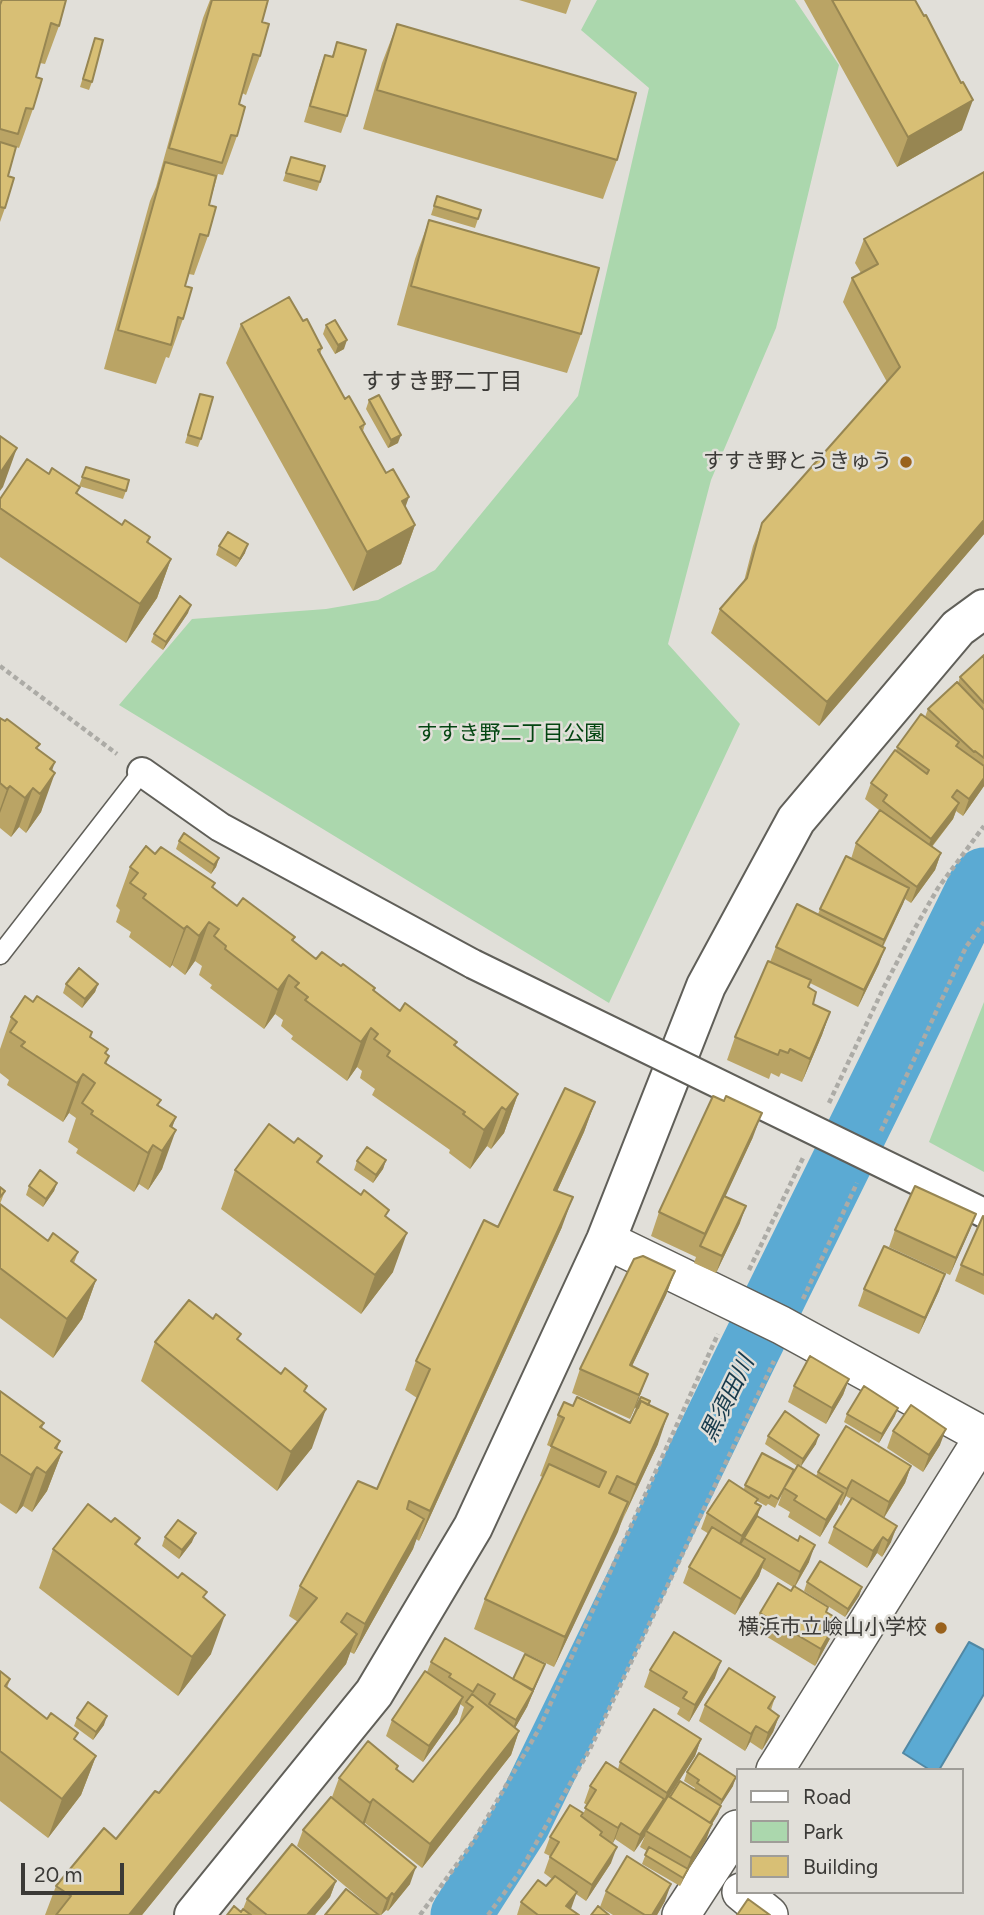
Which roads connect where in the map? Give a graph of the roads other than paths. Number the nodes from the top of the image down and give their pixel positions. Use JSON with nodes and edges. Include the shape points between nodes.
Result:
{"nodes":[{"id":1,"x":984,"y":608,"type":"edge"},
{"id":2,"x":142,"y":772,"type":"joint"},
{"id":3,"x":0,"y":955,"type":"edge"},
{"id":4,"x":984,"y":1213,"type":"edge"},
{"id":5,"x":607,"y":1240,"type":"junction"},
{"id":6,"x":984,"y":1436,"type":"edge"},
{"id":7,"x":776,"y":1768,"type":"edge"},
{"id":8,"x":736,"y":1837,"type":"edge"},
{"id":9,"x":730,"y":1883,"type":"edge"},
{"id":10,"x":743,"y":1894,"type":"edge"},
{"id":11,"x":194,"y":1915,"type":"edge"},
{"id":12,"x":681,"y":1915,"type":"edge"},
{"id":13,"x":769,"y":1915,"type":"edge"}],
"edges":[{"from":1,"to":5,"type":"street","via":[[958,628],[796,820],[706,986]]},
{"from":2,"to":3,"type":"lane"},
{"from":2,"to":4,"type":"street","bridge":true,"via":[[220,827],[473,964]]},
{"from":5,"to":6,"type":"street","via":[[785,1327]]},
{"from":5,"to":11,"type":"street","via":[[474,1527],[374,1693]]},
{"from":6,"to":7,"type":"street"},
{"from":8,"to":9,"type":"street"},
{"from":9,"to":12,"type":"street"},
{"from":10,"to":13,"type":"street"}]}
